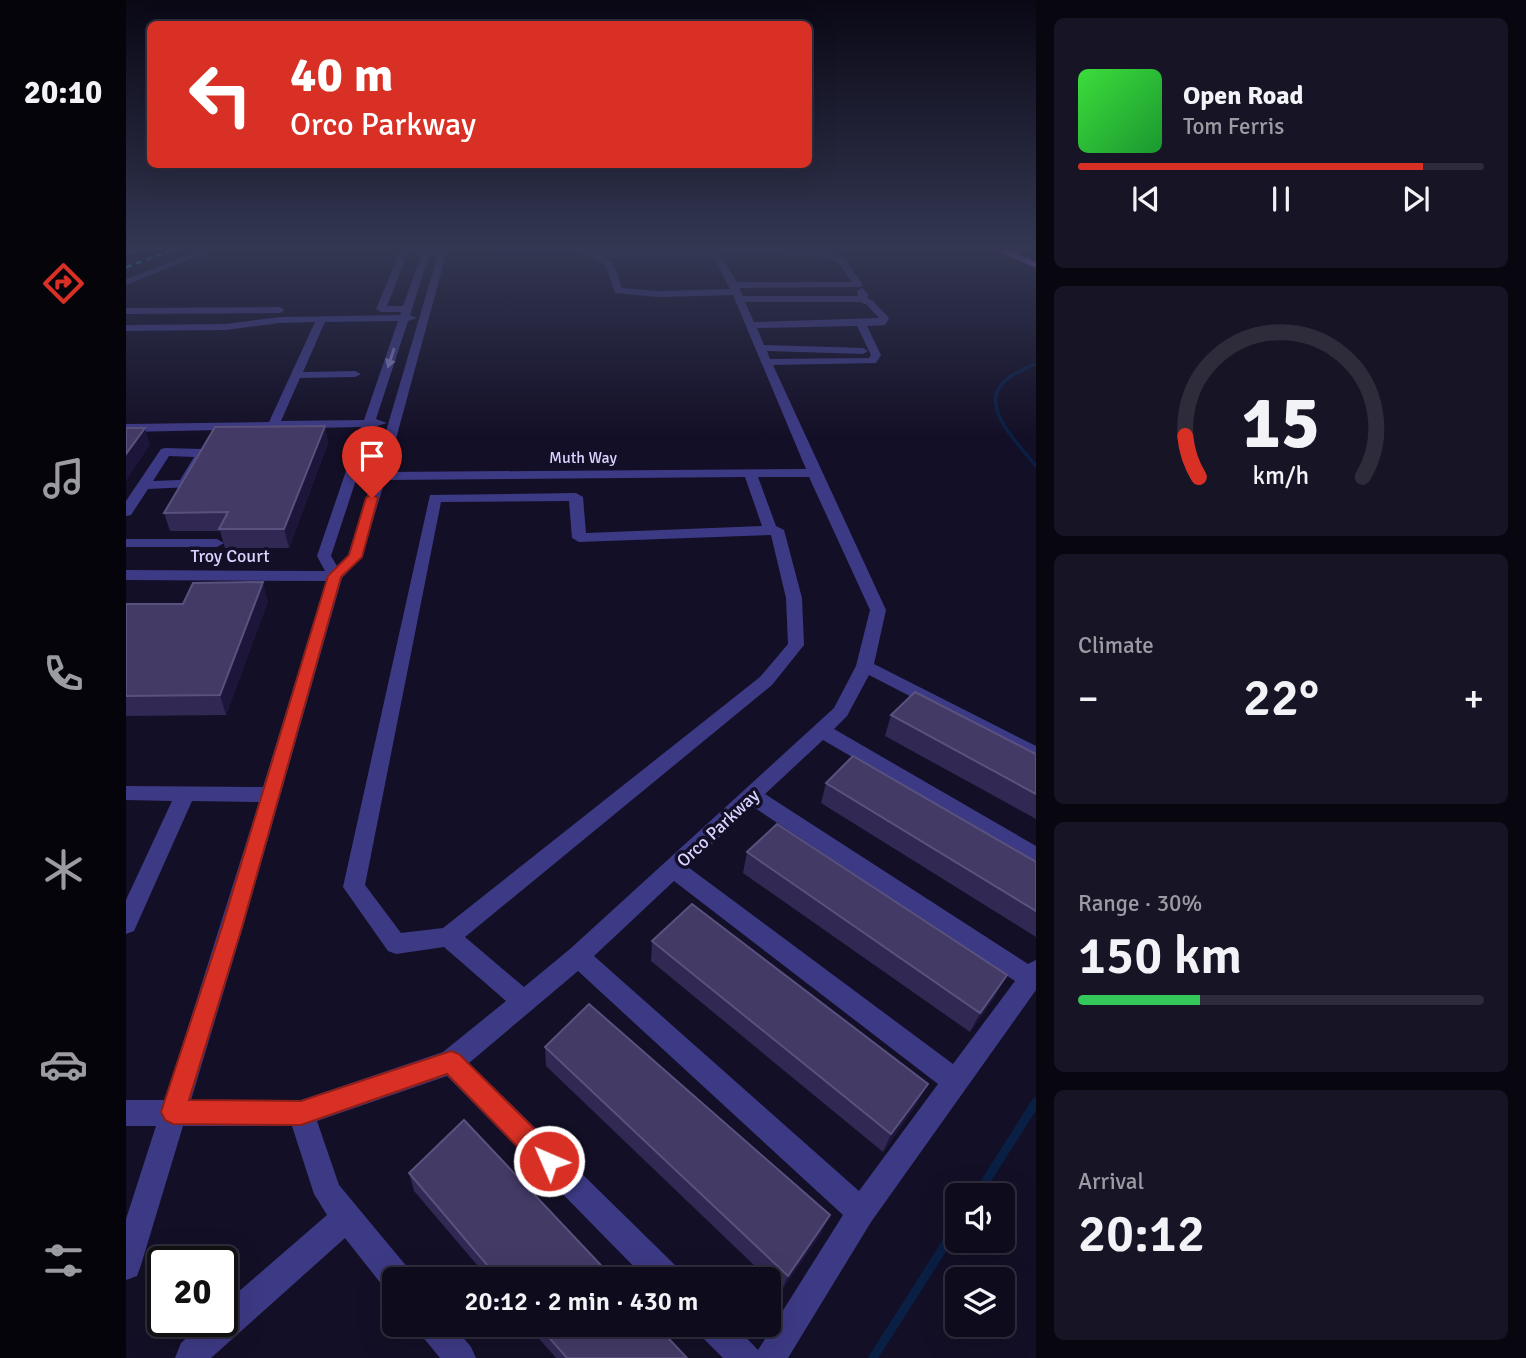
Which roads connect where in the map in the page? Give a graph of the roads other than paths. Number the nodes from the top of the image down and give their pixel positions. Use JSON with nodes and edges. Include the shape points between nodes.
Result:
{"nodes":[{"id":1,"x":206,"y":310,"type":"edge"},
{"id":2,"x":390,"y":310,"type":"edge"},
{"id":3,"x":744,"y":310,"type":"edge"},
{"id":4,"x":877,"y":310,"type":"edge"},
{"id":5,"x":126,"y":311,"type":"edge"},
{"id":6,"x":406,"y":313,"type":"junction"},
{"id":7,"x":424,"y":313,"type":"joint"},
{"id":8,"x":322,"y":319,"type":"junction"},
{"id":9,"x":862,"y":324,"type":"junction"},
{"id":10,"x":750,"y":325,"type":"junction"},
{"id":11,"x":126,"y":328,"type":"edge"},
{"id":12,"x":763,"y":355,"type":"junction"},
{"id":13,"x":355,"y":374,"type":"dead end"},
{"id":14,"x":296,"y":375,"type":"junction"},
{"id":15,"x":370,"y":423,"type":"junction"},
{"id":16,"x":394,"y":423,"type":"junction"},
{"id":17,"x":274,"y":425,"type":"junction"},
{"id":18,"x":126,"y":428,"type":"edge"},
{"id":19,"x":750,"y":473,"type":"junction"},
{"id":20,"x":814,"y":473,"type":"junction"},
{"id":21,"x":440,"y":475,"type":"junction"},
{"id":22,"x":352,"y":476,"type":"junction"},
{"id":23,"x":378,"y":476,"type":"junction"},
{"id":24,"x":144,"y":485,"type":"dead end"},
{"id":25,"x":435,"y":498,"type":"junction"},
{"id":26,"x":126,"y":512,"type":"edge"},
{"id":27,"x":770,"y":530,"type":"junction"},
{"id":28,"x":217,"y":543,"type":"edge"},
{"id":29,"x":126,"y":544,"type":"edge"},
{"id":30,"x":126,"y":575,"type":"edge"},
{"id":31,"x":335,"y":576,"type":"junction"},
{"id":32,"x":865,"y":666,"type":"junction"},
{"id":33,"x":822,"y":731,"type":"junction"},
{"id":34,"x":1036,"y":754,"type":"edge"},
{"id":35,"x":186,"y":792,"type":"junction"},
{"id":36,"x":126,"y":793,"type":"edge"},
{"id":37,"x":271,"y":795,"type":"junction"},
{"id":38,"x":752,"y":796,"type":"junction"},
{"id":39,"x":1036,"y":856,"type":"edge"},
{"id":40,"x":674,"y":869,"type":"junction"},
{"id":41,"x":126,"y":925,"type":"edge"},
{"id":42,"x":448,"y":937,"type":"junction"},
{"id":43,"x":578,"y":956,"type":"junction"},
{"id":44,"x":1033,"y":974,"type":"edge"},
{"id":45,"x":523,"y":1002,"type":"junction"},
{"id":46,"x":451,"y":1062,"type":"junction"},
{"id":47,"x":957,"y":1082,"type":"junction"},
{"id":48,"x":173,"y":1112,"type":"junction"},
{"id":49,"x":126,"y":1113,"type":"edge"},
{"id":50,"x":301,"y":1113,"type":"junction"},
{"id":51,"x":861,"y":1212,"type":"junction"},
{"id":52,"x":346,"y":1217,"type":"junction"},
{"id":53,"x":126,"y":1265,"type":"edge"},
{"id":54,"x":387,"y":1267,"type":"edge"},
{"id":55,"x":655,"y":1267,"type":"edge"},
{"id":56,"x":724,"y":1337,"type":"edge"},
{"id":57,"x":191,"y":1358,"type":"edge"},
{"id":58,"x":745,"y":1358,"type":"edge"},
{"id":59,"x":770,"y":1358,"type":"edge"}],
"edges":[{"from":1,"to":5,"type":"street"},
{"from":2,"to":6,"type":"street"},
{"from":3,"to":10,"type":"street","name":"Orco Parkway"},
{"from":4,"to":9,"type":"street","via":[[884,318],[881,323]]},
{"from":6,"to":7,"type":"street"},
{"from":6,"to":8,"type":"street"},
{"from":6,"to":15,"type":"street","one_way":true},
{"from":7,"to":16,"type":"street"},
{"from":8,"to":11,"type":"street","via":[[226,327]]},
{"from":8,"to":14,"type":"street"},
{"from":9,"to":10,"type":"street"},
{"from":9,"to":12,"type":"street","via":[[876,355],[872,361]]},
{"from":10,"to":12,"type":"street","name":"Orco Parkway"},
{"from":12,"to":20,"type":"street","name":"Orco Parkway"},
{"from":13,"to":14,"type":"street"},
{"from":14,"to":17,"type":"street"},
{"from":15,"to":16,"type":"street"},
{"from":15,"to":17,"type":"street"},
{"from":15,"to":22,"type":"street"},
{"from":16,"to":23,"type":"street"},
{"from":17,"to":18,"type":"street"},
{"from":19,"to":20,"type":"street","name":"Muth Way"},
{"from":19,"to":21,"type":"street","name":"Muth Way"},
{"from":19,"to":27,"type":"street"},
{"from":20,"to":32,"type":"street","name":"Orco Parkway","via":[[878,610]]},
{"from":21,"to":23,"type":"street","name":"Muth Way"},
{"from":21,"to":25,"type":"street"},
{"from":22,"to":23,"type":"street","name":"Muth Way"},
{"from":22,"to":31,"type":"street","via":[[324,556]]},
{"from":23,"to":31,"type":"street","via":[[355,557]]},
{"from":24,"to":26,"type":"street"},
{"from":25,"to":27,"type":"street","via":[[576,497],[579,538]]},
{"from":25,"to":42,"type":"street","via":[[354,887],[396,944]]},
{"from":27,"to":42,"type":"street","via":[[777,530],[794,598],[796,645],[766,681]]},
{"from":28,"to":29,"type":"street"},
{"from":30,"to":31,"type":"street","name":"Troy Court"},
{"from":31,"to":37,"type":"street"},
{"from":32,"to":33,"type":"street","name":"Orco Parkway","via":[[841,712]]},
{"from":32,"to":34,"type":"street"},
{"from":33,"to":38,"type":"street","name":"Orco Parkway"},
{"from":33,"to":39,"type":"street"},
{"from":35,"to":36,"type":"street"},
{"from":35,"to":37,"type":"street"},
{"from":35,"to":41,"type":"street"},
{"from":37,"to":48,"type":"street"},
{"from":38,"to":40,"type":"street","name":"Orco Parkway"},
{"from":38,"to":44,"type":"street"},
{"from":40,"to":43,"type":"street","name":"Orco Parkway"},
{"from":40,"to":47,"type":"street"},
{"from":42,"to":45,"type":"street"},
{"from":43,"to":45,"type":"street","name":"Orco Parkway"},
{"from":43,"to":51,"type":"street"},
{"from":44,"to":47,"type":"street"},
{"from":45,"to":46,"type":"street","name":"Orco Parkway"},
{"from":46,"to":50,"type":"street","name":"Orco Parkway"},
{"from":46,"to":55,"type":"street"},
{"from":47,"to":51,"type":"street"},
{"from":48,"to":49,"type":"street","name":"Orco Parkway"},
{"from":48,"to":50,"type":"street","name":"Orco Parkway"},
{"from":48,"to":53,"type":"street"},
{"from":50,"to":52,"type":"street","via":[[327,1194]]},
{"from":51,"to":59,"type":"street"},
{"from":52,"to":54,"type":"street"},
{"from":52,"to":57,"type":"street"},
{"from":56,"to":58,"type":"street"}]}
